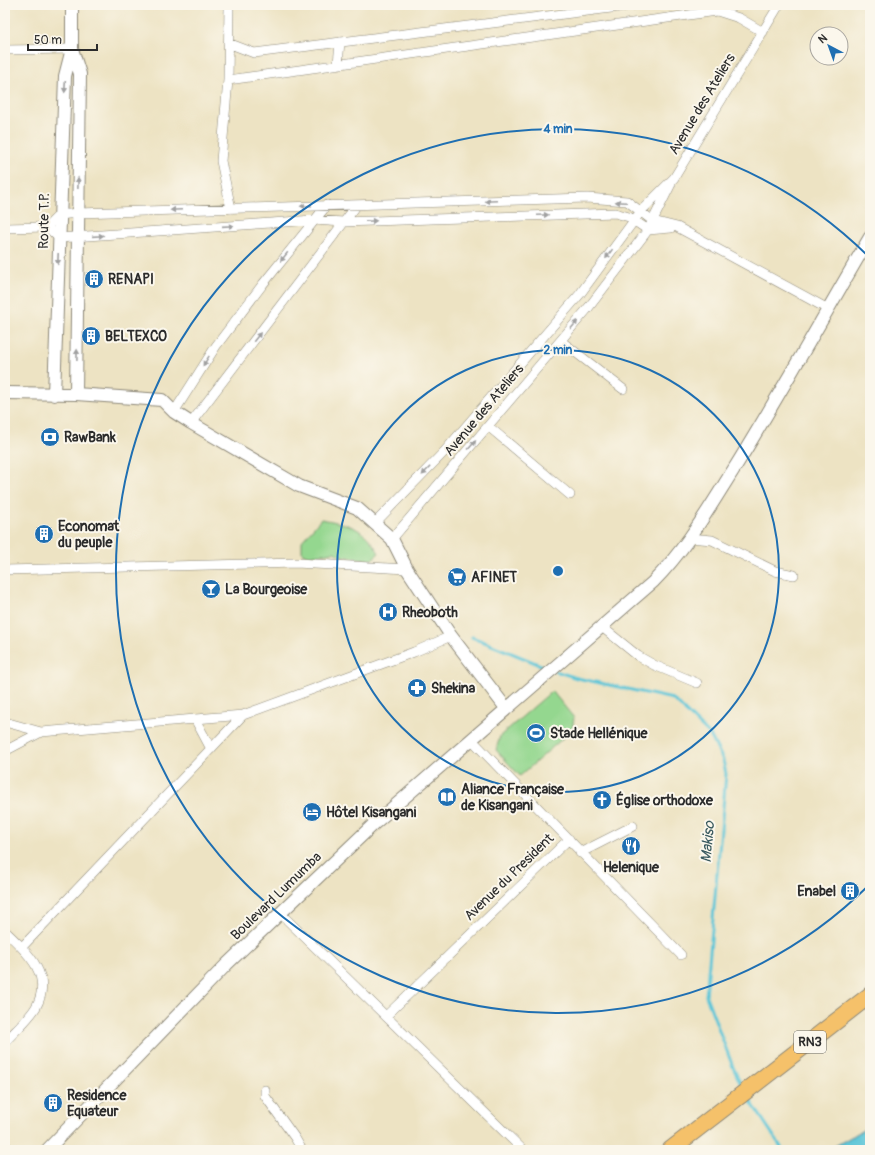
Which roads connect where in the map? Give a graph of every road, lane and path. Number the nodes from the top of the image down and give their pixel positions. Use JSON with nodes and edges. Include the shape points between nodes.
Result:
{"nodes":[{"id":1,"x":72,"y":5,"type":"edge"},
{"id":2,"x":228,"y":5,"type":"edge"},
{"id":3,"x":631,"y":5,"type":"edge"},
{"id":4,"x":779,"y":5,"type":"edge"},
{"id":5,"x":633,"y":22,"type":"junction"},
{"id":6,"x":763,"y":32,"type":"junction"},
{"id":7,"x":228,"y":42,"type":"junction"},
{"id":8,"x":340,"y":42,"type":"junction"},
{"id":9,"x":72,"y":49,"type":"junction"},
{"id":10,"x":5,"y":50,"type":"edge"},
{"id":11,"x":338,"y":64,"type":"junction"},
{"id":12,"x":228,"y":80,"type":"junction"},
{"id":13,"x":674,"y":178,"type":"junction"},
{"id":14,"x":327,"y":205,"type":"junction"},
{"id":15,"x":357,"y":205,"type":"junction"},
{"id":16,"x":231,"y":209,"type":"junction"},
{"id":17,"x":640,"y":211,"type":"junction"},
{"id":18,"x":78,"y":213,"type":"junction"},
{"id":19,"x":59,"y":215,"type":"junction"},
{"id":20,"x":314,"y":220,"type":"junction"},
{"id":21,"x":634,"y":221,"type":"junction"},
{"id":22,"x":654,"y":221,"type":"junction"},
{"id":23,"x":343,"y":222,"type":"junction"},
{"id":24,"x":47,"y":227,"type":"junction"},
{"id":25,"x":5,"y":228,"type":"edge"},
{"id":26,"x":677,"y":228,"type":"junction"},
{"id":27,"x":648,"y":230,"type":"junction"},
{"id":28,"x":78,"y":237,"type":"junction"},
{"id":29,"x":870,"y":237,"type":"edge"},
{"id":30,"x":59,"y":238,"type":"junction"},
{"id":31,"x":828,"y":309,"type":"junction"},
{"id":32,"x":561,"y":341,"type":"junction"},
{"id":33,"x":623,"y":389,"type":"dead end"},
{"id":34,"x":5,"y":393,"type":"edge"},
{"id":35,"x":76,"y":394,"type":"junction"},
{"id":36,"x":54,"y":395,"type":"junction"},
{"id":37,"x":174,"y":412,"type":"junction"},
{"id":38,"x":191,"y":423,"type":"junction"},
{"id":39,"x":488,"y":426,"type":"junction"},
{"id":40,"x":570,"y":495,"type":"dead end"},
{"id":41,"x":374,"y":524,"type":"junction"},
{"id":42,"x":690,"y":538,"type":"junction"},
{"id":43,"x":392,"y":539,"type":"junction"},
{"id":44,"x":407,"y":569,"type":"junction"},
{"id":45,"x":5,"y":570,"type":"edge"},
{"id":46,"x":794,"y":575,"type":"dead end"},
{"id":47,"x":602,"y":627,"type":"junction"},
{"id":48,"x":451,"y":636,"type":"junction"},
{"id":49,"x":697,"y":683,"type":"dead end"},
{"id":50,"x":506,"y":708,"type":"junction"},
{"id":51,"x":243,"y":715,"type":"junction"},
{"id":52,"x":195,"y":719,"type":"junction"},
{"id":53,"x":5,"y":722,"type":"edge"},
{"id":54,"x":41,"y":732,"type":"junction"},
{"id":55,"x":472,"y":740,"type":"junction"},
{"id":56,"x":211,"y":749,"type":"junction"},
{"id":57,"x":5,"y":751,"type":"edge"},
{"id":58,"x":633,"y":826,"type":"dead end"},
{"id":59,"x":569,"y":839,"type":"junction"},
{"id":60,"x":580,"y":852,"type":"junction"},
{"id":61,"x":280,"y":913,"type":"junction"},
{"id":62,"x":5,"y":931,"type":"edge"},
{"id":63,"x":22,"y":947,"type":"junction"},
{"id":64,"x":681,"y":955,"type":"dead end"},
{"id":65,"x":870,"y":995,"type":"edge"},
{"id":66,"x":386,"y":1016,"type":"junction"},
{"id":67,"x":5,"y":1042,"type":"edge"},
{"id":68,"x":265,"y":1090,"type":"dead end"},
{"id":69,"x":5,"y":1145,"type":"edge"},
{"id":70,"x":10,"y":1150,"type":"edge"},
{"id":71,"x":47,"y":1150,"type":"edge"},
{"id":72,"x":302,"y":1150,"type":"edge"},
{"id":73,"x":523,"y":1150,"type":"edge"},
{"id":74,"x":670,"y":1150,"type":"edge"}],
"edges":[{"from":1,"to":9,"type":"street","name":"Route T.P."},
{"from":2,"to":7,"type":"street"},
{"from":3,"to":5,"type":"street"},
{"from":3,"to":8,"type":"street"},
{"from":4,"to":6,"type":"street","name":"Avenue des Ateliers"},
{"from":5,"to":6,"type":"street","via":[[717,11],[739,18]]},
{"from":5,"to":11,"type":"street"},
{"from":6,"to":13,"type":"street","name":"Avenue des Ateliers"},
{"from":7,"to":8,"type":"street","via":[[254,53]]},
{"from":7,"to":12,"type":"street"},
{"from":8,"to":11,"type":"street"},
{"from":9,"to":10,"type":"street"},
{"from":18,"to":9,"type":"street","name":"Route T.P.","one_way":true,"via":[[80,74]]},
{"from":9,"to":19,"type":"street","name":"Route T.P.","one_way":true,"via":[[65,76]]},
{"from":11,"to":12,"type":"street"},
{"from":12,"to":16,"type":"street","via":[[221,161]]},
{"from":13,"to":17,"type":"street","name":"Avenue des Ateliers"},
{"from":13,"to":22,"type":"street","name":"Avenue des Ateliers"},
{"from":14,"to":15,"type":"street"},
{"from":14,"to":16,"type":"street","one_way":true},
{"from":14,"to":20,"type":"street"},
{"from":17,"to":15,"type":"street","one_way":true,"via":[[626,201],[587,198]]},
{"from":15,"to":23,"type":"street"},
{"from":16,"to":18,"type":"street","one_way":true},
{"from":17,"to":21,"type":"street","name":"Avenue des Ateliers"},
{"from":17,"to":22,"type":"street"},
{"from":18,"to":19,"type":"street"},
{"from":18,"to":28,"type":"street","name":"Route T.P."},
{"from":19,"to":24,"type":"street"},
{"from":19,"to":30,"type":"street","name":"Route T.P."},
{"from":20,"to":23,"type":"street"},
{"from":28,"to":20,"type":"street","one_way":true},
{"from":20,"to":37,"type":"street","one_way":true,"via":[[216,346]]},
{"from":23,"to":21,"type":"street","one_way":true,"via":[[615,213]]},
{"from":21,"to":27,"type":"street"},
{"from":21,"to":41,"type":"street","name":"Avenue des Ateliers","one_way":true,"via":[[580,294],[540,341],[444,452]]},
{"from":22,"to":26,"type":"street"},
{"from":22,"to":27,"type":"street","name":"Avenue des Ateliers"},
{"from":38,"to":23,"type":"street","one_way":true},
{"from":24,"to":25,"type":"street"},
{"from":24,"to":30,"type":"street"},
{"from":26,"to":27,"type":"street"},
{"from":26,"to":31,"type":"street"},
{"from":32,"to":27,"type":"street","name":"Avenue des Ateliers","one_way":true},
{"from":28,"to":30,"type":"street"},
{"from":35,"to":28,"type":"street","name":"Route T.P.","one_way":true},
{"from":29,"to":31,"type":"street","name":"Boulevard Lumumba"},
{"from":30,"to":36,"type":"street","name":"Route T.P.","one_way":true},
{"from":31,"to":42,"type":"street","name":"Boulevard Lumumba","via":[[762,425]]},
{"from":32,"to":33,"type":"street"},
{"from":32,"to":39,"type":"street","name":"Avenue des Ateliers"},
{"from":34,"to":36,"type":"street"},
{"from":35,"to":36,"type":"street"},
{"from":35,"to":37,"type":"street","via":[[162,400]]},
{"from":37,"to":38,"type":"street"},
{"from":38,"to":41,"type":"street","via":[[300,486],[357,508]]},
{"from":39,"to":40,"type":"street"},
{"from":43,"to":39,"type":"street","name":"Avenue des Ateliers","one_way":true},
{"from":41,"to":43,"type":"street"},
{"from":42,"to":46,"type":"street","via":[[712,540],[775,571]]},
{"from":42,"to":47,"type":"street","name":"Boulevard Lumumba","via":[[669,566]]},
{"from":43,"to":44,"type":"street"},
{"from":44,"to":45,"type":"street","via":[[296,563]]},
{"from":44,"to":48,"type":"street"},
{"from":47,"to":49,"type":"street","via":[[638,656]]},
{"from":47,"to":50,"type":"street","name":"Boulevard Lumumba"},
{"from":48,"to":50,"type":"street"},
{"from":48,"to":51,"type":"street"},
{"from":50,"to":55,"type":"street","name":"Boulevard Lumumba"},
{"from":51,"to":52,"type":"street"},
{"from":51,"to":56,"type":"street"},
{"from":52,"to":54,"type":"street"},
{"from":52,"to":56,"type":"street"},
{"from":53,"to":54,"type":"street"},
{"from":54,"to":57,"type":"street"},
{"from":55,"to":59,"type":"street","name":"Avenue du President"},
{"from":55,"to":61,"type":"street","name":"Boulevard Lumumba","via":[[375,823]]},
{"from":56,"to":63,"type":"street"},
{"from":58,"to":60,"type":"street"},
{"from":59,"to":60,"type":"street"},
{"from":59,"to":66,"type":"street","name":"Avenue du President"},
{"from":60,"to":64,"type":"street"},
{"from":61,"to":66,"type":"street"},
{"from":61,"to":71,"type":"street","name":"Boulevard Lumumba","via":[[227,964]]},
{"from":62,"to":63,"type":"street"},
{"from":63,"to":67,"type":"street","via":[[36,963],[41,981],[41,994],[36,1007]]},
{"from":65,"to":74,"type":"highway","number":"RN3"},
{"from":66,"to":73,"type":"street"},
{"from":68,"to":72,"type":"street","via":[[265,1096]]},
{"from":69,"to":70,"type":"street"}]}
